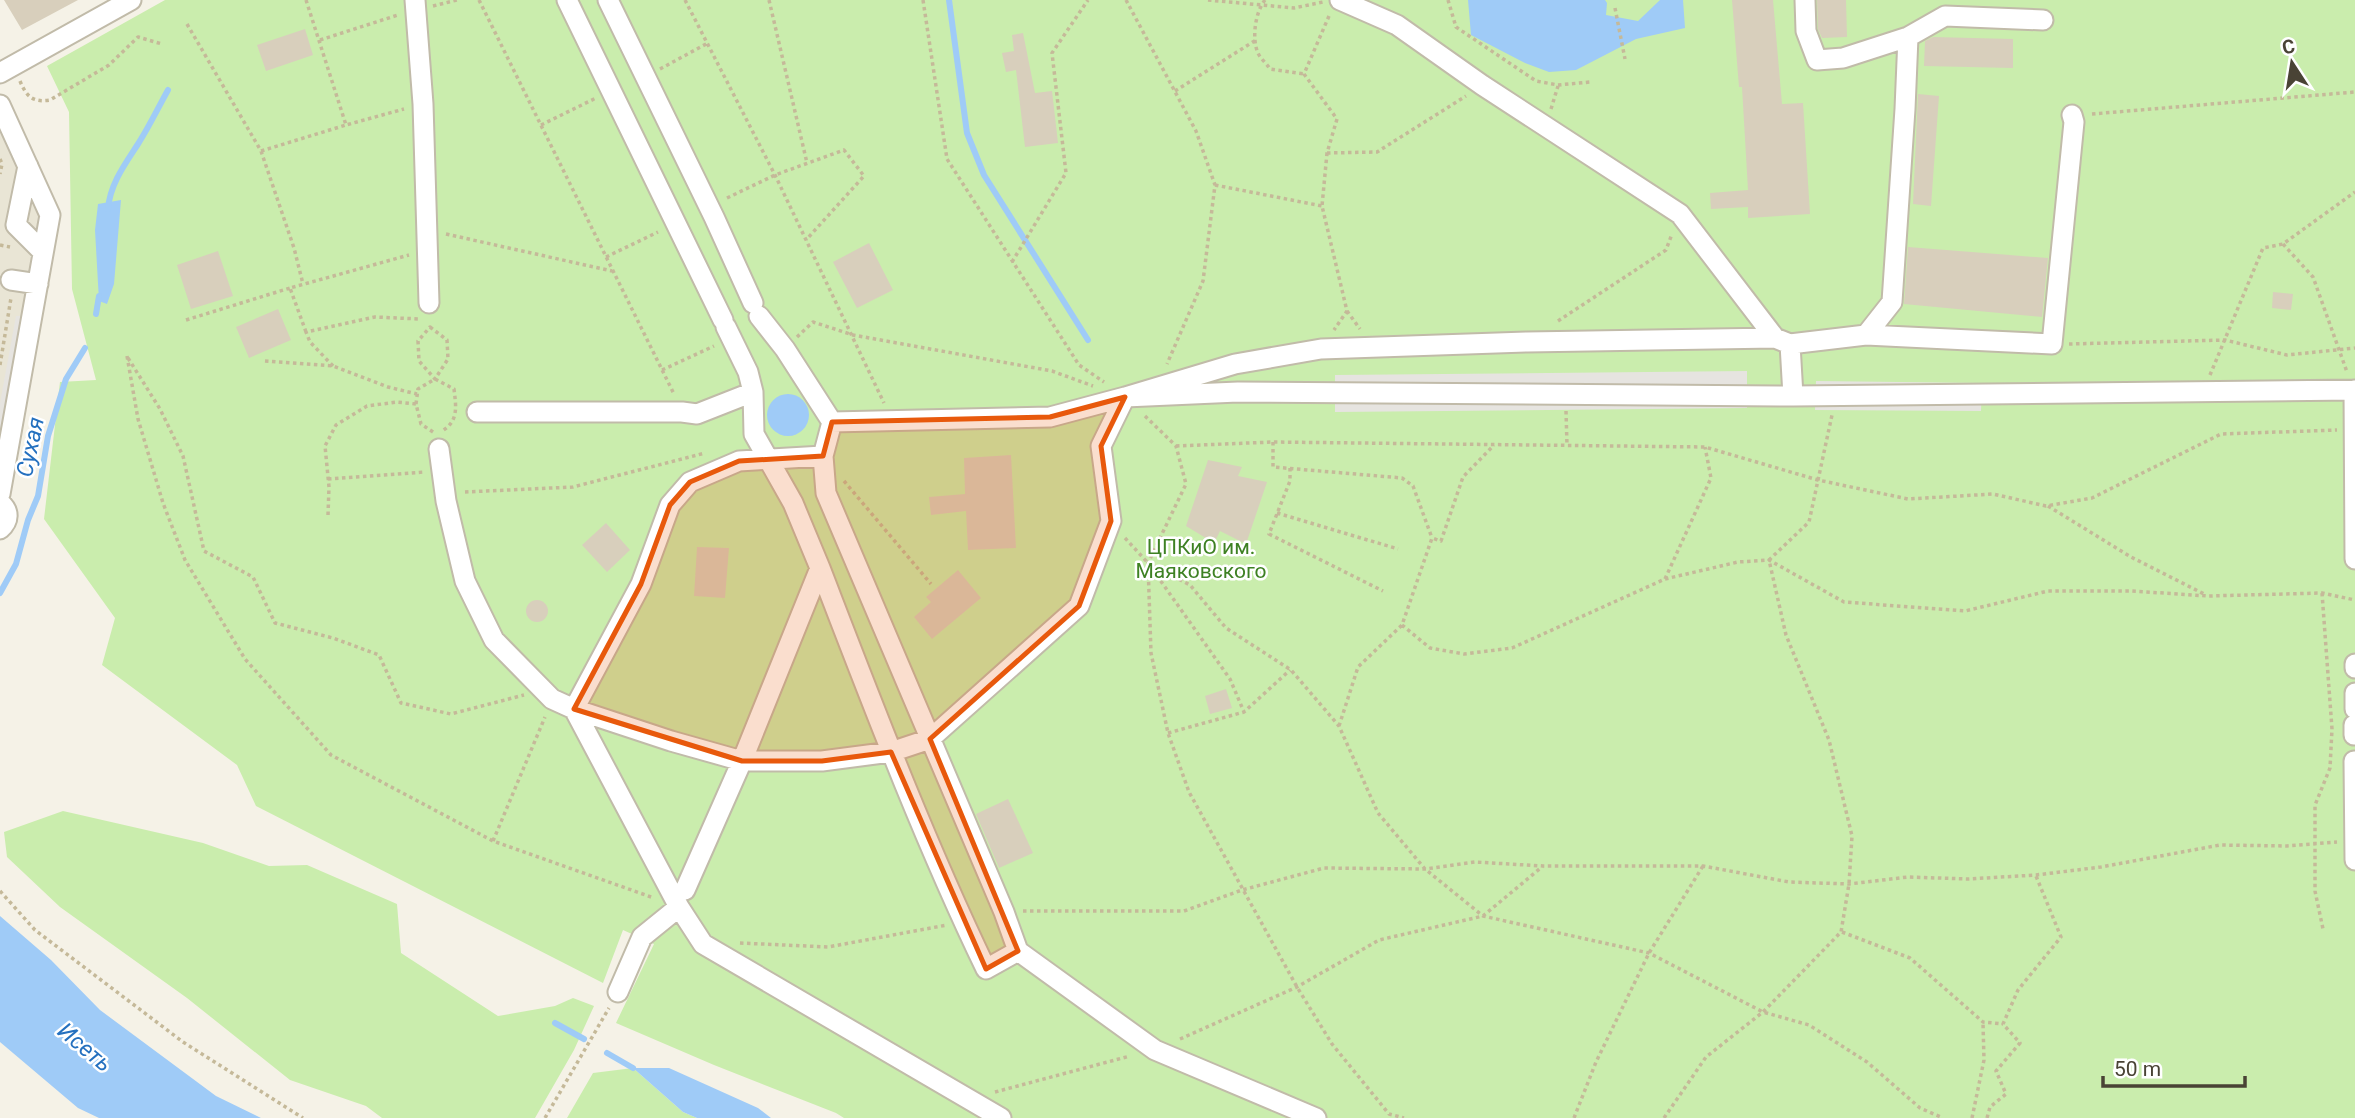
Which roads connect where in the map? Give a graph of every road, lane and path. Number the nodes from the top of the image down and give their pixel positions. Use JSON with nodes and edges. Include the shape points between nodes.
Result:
{"nodes":[{"id":1,"x":131,"y":0,"type":"edge"},
{"id":2,"x":306,"y":0,"type":"edge"},
{"id":3,"x":457,"y":0,"type":"edge"},
{"id":4,"x":479,"y":0,"type":"edge"},
{"id":5,"x":567,"y":0,"type":"edge"},
{"id":6,"x":608,"y":0,"type":"edge"},
{"id":7,"x":685,"y":0,"type":"edge"},
{"id":8,"x":769,"y":0,"type":"edge"},
{"id":9,"x":923,"y":0,"type":"edge"},
{"id":10,"x":1088,"y":0,"type":"edge"},
{"id":11,"x":1126,"y":0,"type":"edge"},
{"id":12,"x":1208,"y":0,"type":"edge"},
{"id":13,"x":1265,"y":0,"type":"edge"},
{"id":14,"x":1332,"y":0,"type":"edge"},
{"id":15,"x":1448,"y":0,"type":"edge"},
{"id":16,"x":1805,"y":0,"type":"edge"},
{"id":17,"x":415,"y":5,"type":"edge"},
{"id":18,"x":1261,"y":5,"type":"junction"},
{"id":19,"x":1336,"y":6,"type":"edge"},
{"id":20,"x":1615,"y":8,"type":"dead end"},
{"id":21,"x":2043,"y":20,"type":"dead end"},
{"id":22,"x":187,"y":24,"type":"dead end"},
{"id":23,"x":1908,"y":37,"type":"junction"},
{"id":24,"x":320,"y":40,"type":"junction"},
{"id":25,"x":1256,"y":40,"type":"junction"},
{"id":26,"x":708,"y":43,"type":"junction"},
{"id":27,"x":162,"y":44,"type":"dead end"},
{"id":28,"x":1625,"y":59,"type":"dead end"},
{"id":29,"x":0,"y":72,"type":"edge"},
{"id":30,"x":1304,"y":74,"type":"junction"},
{"id":31,"x":646,"y":77,"type":"junction"},
{"id":32,"x":1590,"y":82,"type":"dead end"},
{"id":33,"x":1482,"y":85,"type":"junction"},
{"id":34,"x":611,"y":91,"type":"junction"},
{"id":35,"x":1175,"y":91,"type":"junction"},
{"id":36,"x":2355,"y":92,"type":"edge"},
{"id":37,"x":50,"y":100,"type":"dead end"},
{"id":38,"x":423,"y":104,"type":"junction"},
{"id":39,"x":0,"y":105,"type":"edge"},
{"id":40,"x":2072,"y":116,"type":"joint"},
{"id":41,"x":346,"y":125,"type":"junction"},
{"id":42,"x":541,"y":125,"type":"junction"},
{"id":43,"x":261,"y":150,"type":"junction"},
{"id":44,"x":1327,"y":153,"type":"junction"},
{"id":45,"x":0,"y":159,"type":"edge"},
{"id":46,"x":807,"y":163,"type":"junction"},
{"id":47,"x":28,"y":166,"type":"junction"},
{"id":48,"x":0,"y":174,"type":"edge"},
{"id":49,"x":775,"y":175,"type":"junction"},
{"id":50,"x":1215,"y":185,"type":"junction"},
{"id":51,"x":2355,"y":192,"type":"edge"},
{"id":52,"x":1322,"y":206,"type":"junction"},
{"id":53,"x":709,"y":207,"type":"junction"},
{"id":54,"x":1680,"y":214,"type":"junction"},
{"id":55,"x":676,"y":223,"type":"junction"},
{"id":56,"x":427,"y":240,"type":"junction"},
{"id":57,"x":806,"y":240,"type":"junction"},
{"id":58,"x":2283,"y":244,"type":"junction"},
{"id":59,"x":44,"y":252,"type":"junction"},
{"id":60,"x":606,"y":257,"type":"junction"},
{"id":61,"x":1012,"y":262,"type":"junction"},
{"id":62,"x":613,"y":271,"type":"junction"},
{"id":63,"x":11,"y":280,"type":"dead end"},
{"id":64,"x":38,"y":284,"type":"junction"},
{"id":65,"x":303,"y":284,"type":"junction"},
{"id":66,"x":290,"y":288,"type":"junction"},
{"id":67,"x":430,"y":311,"type":"joint"},
{"id":68,"x":186,"y":320,"type":"dead end"},
{"id":69,"x":727,"y":328,"type":"junction"},
{"id":70,"x":306,"y":332,"type":"junction"},
{"id":71,"x":853,"y":335,"type":"junction"},
{"id":72,"x":1866,"y":335,"type":"junction"},
{"id":73,"x":2225,"y":340,"type":"junction"},
{"id":74,"x":1782,"y":341,"type":"junction"},
{"id":75,"x":1527,"y":342,"type":"junction"},
{"id":76,"x":2052,"y":344,"type":"junction"},
{"id":77,"x":2355,"y":348,"type":"edge"},
{"id":78,"x":1321,"y":349,"type":"junction"},
{"id":79,"x":2339,"y":350,"type":"junction"},
{"id":80,"x":265,"y":361,"type":"dead end"},
{"id":81,"x":1167,"y":364,"type":"dead end"},
{"id":82,"x":332,"y":366,"type":"junction"},
{"id":83,"x":662,"y":370,"type":"junction"},
{"id":84,"x":435,"y":379,"type":"junction"},
{"id":85,"x":2354,"y":390,"type":"edge"},
{"id":86,"x":753,"y":392,"type":"junction"},
{"id":87,"x":2203,"y":393,"type":"junction"},
{"id":88,"x":417,"y":394,"type":"junction"},
{"id":89,"x":1837,"y":396,"type":"junction"},
{"id":90,"x":1125,"y":397,"type":"junction"},
{"id":91,"x":1793,"y":397,"type":"junction"},
{"id":92,"x":416,"y":404,"type":"junction"},
{"id":93,"x":1566,"y":410,"type":"dead end"},
{"id":94,"x":477,"y":412,"type":"dead end"},
{"id":95,"x":682,"y":412,"type":"junction"},
{"id":96,"x":892,"y":421,"type":"junction"},
{"id":97,"x":832,"y":422,"type":"junction"},
{"id":98,"x":2353,"y":429,"type":"junction"},
{"id":99,"x":1273,"y":442,"type":"junction"},
{"id":100,"x":1495,"y":445,"type":"junction"},
{"id":101,"x":1176,"y":446,"type":"junction"},
{"id":102,"x":1567,"y":446,"type":"junction"},
{"id":103,"x":1705,"y":447,"type":"junction"},
{"id":104,"x":439,"y":449,"type":"dead end"},
{"id":105,"x":709,"y":452,"type":"dead end"},
{"id":106,"x":823,"y":456,"type":"junction"},
{"id":107,"x":769,"y":458,"type":"junction"},
{"id":108,"x":1290,"y":468,"type":"junction"},
{"id":109,"x":442,"y":471,"type":"junction"},
{"id":110,"x":328,"y":479,"type":"junction"},
{"id":111,"x":1818,"y":480,"type":"junction"},
{"id":112,"x":0,"y":494,"type":"edge"},
{"id":113,"x":445,"y":494,"type":"junction"},
{"id":114,"x":0,"y":503,"type":"edge"},
{"id":115,"x":2046,"y":506,"type":"junction"},
{"id":116,"x":1277,"y":513,"type":"junction"},
{"id":117,"x":328,"y":515,"type":"dead end"},
{"id":118,"x":1111,"y":521,"type":"junction"},
{"id":119,"x":0,"y":529,"type":"edge"},
{"id":120,"x":1432,"y":538,"type":"junction"},
{"id":121,"x":1398,"y":549,"type":"dead end"},
{"id":122,"x":1769,"y":559,"type":"junction"},
{"id":123,"x":2355,"y":559,"type":"edge"},
{"id":124,"x":1148,"y":563,"type":"junction"},
{"id":125,"x":820,"y":568,"type":"junction"},
{"id":126,"x":1665,"y":579,"type":"junction"},
{"id":127,"x":931,"y":584,"type":"dead end"},
{"id":128,"x":1383,"y":592,"type":"dead end"},
{"id":129,"x":2322,"y":593,"type":"junction"},
{"id":130,"x":2208,"y":596,"type":"junction"},
{"id":131,"x":2355,"y":600,"type":"edge"},
{"id":132,"x":1402,"y":625,"type":"junction"},
{"id":133,"x":1291,"y":670,"type":"junction"},
{"id":134,"x":2355,"y":693,"type":"edge"},
{"id":135,"x":548,"y":694,"type":"junction"},
{"id":136,"x":574,"y":709,"type":"junction"},
{"id":137,"x":2354,"y":709,"type":"edge"},
{"id":138,"x":1244,"y":712,"type":"junction"},
{"id":139,"x":1339,"y":726,"type":"junction"},
{"id":140,"x":1168,"y":733,"type":"junction"},
{"id":141,"x":930,"y":739,"type":"junction"},
{"id":142,"x":891,"y":751,"type":"junction"},
{"id":143,"x":742,"y":761,"type":"junction"},
{"id":144,"x":2354,"y":761,"type":"edge"},
{"id":145,"x":493,"y":841,"type":"junction"},
{"id":146,"x":2316,"y":844,"type":"junction"},
{"id":147,"x":2354,"y":850,"type":"edge"},
{"id":148,"x":1543,"y":866,"type":"junction"},
{"id":149,"x":1703,"y":866,"type":"junction"},
{"id":150,"x":1425,"y":869,"type":"junction"},
{"id":151,"x":2036,"y":875,"type":"junction"},
{"id":152,"x":1849,"y":884,"type":"junction"},
{"id":153,"x":1242,"y":890,"type":"junction"},
{"id":154,"x":0,"y":891,"type":"edge"},
{"id":155,"x":682,"y":898,"type":"junction"},
{"id":156,"x":1004,"y":912,"type":"junction"},
{"id":157,"x":1483,"y":916,"type":"junction"},
{"id":158,"x":963,"y":922,"type":"junction"},
{"id":159,"x":2323,"y":929,"type":"dead end"},
{"id":160,"x":1841,"y":932,"type":"junction"},
{"id":161,"x":740,"y":943,"type":"dead end"},
{"id":162,"x":1018,"y":951,"type":"junction"},
{"id":163,"x":1649,"y":953,"type":"junction"},
{"id":164,"x":1297,"y":987,"type":"junction"},
{"id":165,"x":618,"y":992,"type":"joint"},
{"id":166,"x":1763,"y":1012,"type":"junction"},
{"id":167,"x":1983,"y":1023,"type":"junction"},
{"id":168,"x":2003,"y":1024,"type":"junction"},
{"id":169,"x":303,"y":1118,"type":"edge"},
{"id":170,"x":545,"y":1118,"type":"edge"},
{"id":171,"x":1001,"y":1118,"type":"edge"},
{"id":172,"x":1316,"y":1118,"type":"edge"},
{"id":173,"x":1404,"y":1118,"type":"edge"},
{"id":174,"x":1574,"y":1118,"type":"edge"},
{"id":175,"x":1664,"y":1118,"type":"edge"},
{"id":176,"x":1943,"y":1118,"type":"edge"},
{"id":177,"x":1972,"y":1118,"type":"edge"},
{"id":178,"x":1987,"y":1118,"type":"edge"}],
"edges":[{"from":1,"to":29,"type":"street"},
{"from":2,"to":24,"type":"path"},
{"from":3,"to":17,"type":"path"},
{"from":4,"to":42,"type":"path"},
{"from":5,"to":34,"type":"street"},
{"from":6,"to":31,"type":"street"},
{"from":7,"to":26,"type":"path"},
{"from":8,"to":46,"type":"path"},
{"from":9,"to":61,"type":"path","via":[[947,159]]},
{"from":10,"to":61,"type":"path","via":[[1052,54],[1066,173]]},
{"from":11,"to":35,"type":"path"},
{"from":12,"to":18,"type":"path"},
{"from":13,"to":18,"type":"path"},
{"from":14,"to":18,"type":"path","via":[[1294,8]]},
{"from":15,"to":32,"type":"path","via":[[1456,27],[1536,80],[1558,85]]},
{"from":16,"to":23,"type":"street","via":[[1806,31],[1817,60],[1843,58]]},
{"from":17,"to":24,"type":"path"},
{"from":17,"to":38,"type":"street"},
{"from":18,"to":25,"type":"path"},
{"from":19,"to":30,"type":"path"},
{"from":19,"to":33,"type":"street","via":[[1397,25]]},
{"from":20,"to":28,"type":"path"},
{"from":21,"to":23,"type":"street","via":[[1945,16]]},
{"from":22,"to":43,"type":"path"},
{"from":23,"to":72,"type":"street","via":[[1892,302]]},
{"from":24,"to":41,"type":"path"},
{"from":25,"to":30,"type":"path","via":[[1258,53],[1270,69]]},
{"from":25,"to":35,"type":"path"},
{"from":26,"to":31,"type":"path"},
{"from":26,"to":49,"type":"path"},
{"from":27,"to":37,"type":"path","via":[[138,37],[110,65]]},
{"from":30,"to":44,"type":"path","via":[[1337,119]]},
{"from":31,"to":53,"type":"street"},
{"from":33,"to":44,"type":"path","via":[[1377,152]]},
{"from":33,"to":54,"type":"street"},
{"from":34,"to":42,"type":"path"},
{"from":34,"to":55,"type":"street"},
{"from":35,"to":50,"type":"path","via":[[1196,131]]},
{"from":36,"to":40,"type":"path"},
{"from":38,"to":41,"type":"path"},
{"from":38,"to":56,"type":"street"},
{"from":39,"to":47,"type":"street"},
{"from":40,"to":76,"type":"street"},
{"from":41,"to":43,"type":"path"},
{"from":42,"to":60,"type":"path"},
{"from":43,"to":65,"type":"path"},
{"from":44,"to":52,"type":"path"},
{"from":45,"to":48,"type":"path"},
{"from":46,"to":49,"type":"path"},
{"from":46,"to":57,"type":"path","via":[[844,150],[864,176]]},
{"from":47,"to":59,"type":"street","via":[[50,215]]},
{"from":47,"to":59,"type":"street","via":[[16,225]]},
{"from":49,"to":53,"type":"path"},
{"from":49,"to":57,"type":"path"},
{"from":50,"to":52,"type":"path"},
{"from":50,"to":81,"type":"path","via":[[1203,281]]},
{"from":51,"to":58,"type":"path"},
{"from":52,"to":78,"type":"path","via":[[1347,311]]},
{"from":53,"to":97,"type":"street","via":[[756,310]]},
{"from":54,"to":74,"type":"street"},
{"from":54,"to":75,"type":"path","via":[[1666,250]]},
{"from":55,"to":60,"type":"path"},
{"from":55,"to":69,"type":"street"},
{"from":56,"to":62,"type":"path"},
{"from":56,"to":65,"type":"path"},
{"from":56,"to":67,"type":"street"},
{"from":57,"to":71,"type":"path"},
{"from":58,"to":73,"type":"path","via":[[2263,248]]},
{"from":58,"to":79,"type":"path","via":[[2313,277]]},
{"from":59,"to":64,"type":"street"},
{"from":60,"to":62,"type":"path"},
{"from":61,"to":90,"type":"path","via":[[1079,365]]},
{"from":62,"to":83,"type":"path"},
{"from":63,"to":64,"type":"street"},
{"from":64,"to":112,"type":"street"},
{"from":65,"to":66,"type":"path"},
{"from":66,"to":68,"type":"path"},
{"from":66,"to":70,"type":"path"},
{"from":67,"to":70,"type":"path"},
{"from":69,"to":83,"type":"path"},
{"from":69,"to":86,"type":"street"},
{"from":70,"to":82,"type":"path"},
{"from":71,"to":90,"type":"path","via":[[1052,371]]},
{"from":71,"to":96,"type":"path"},
{"from":72,"to":74,"type":"street"},
{"from":72,"to":76,"type":"street"},
{"from":73,"to":76,"type":"path"},
{"from":73,"to":79,"type":"path","via":[[2287,355]]},
{"from":73,"to":87,"type":"path"},
{"from":74,"to":75,"type":"street"},
{"from":74,"to":91,"type":"street"},
{"from":75,"to":78,"type":"street"},
{"from":77,"to":79,"type":"path"},
{"from":78,"to":90,"type":"street","via":[[1235,364]]},
{"from":79,"to":85,"type":"path"},
{"from":80,"to":82,"type":"path"},
{"from":82,"to":88,"type":"path"},
{"from":83,"to":95,"type":"path"},
{"from":84,"to":84,"type":"path","via":[[419,361],[418,341],[430,327],[447,340],[448,359]]},
{"from":84,"to":88,"type":"path"},
{"from":84,"to":92,"type":"path","via":[[454,389],[457,411],[450,426],[437,434],[421,424]]},
{"from":85,"to":87,"type":"street"},
{"from":85,"to":98,"type":"street"},
{"from":86,"to":95,"type":"street","via":[[697,414]]},
{"from":86,"to":107,"type":"street","via":[[754,434]]},
{"from":87,"to":89,"type":"street"},
{"from":88,"to":92,"type":"path"},
{"from":89,"to":91,"type":"street"},
{"from":89,"to":111,"type":"path"},
{"from":90,"to":91,"type":"street","via":[[1238,392]]},
{"from":90,"to":96,"type":"street","via":[[1050,417]]},
{"from":90,"to":101,"type":"path"},
{"from":90,"to":118,"type":"street","via":[[1101,446]]},
{"from":92,"to":110,"type":"path","via":[[367,406],[337,425],[325,446]]},
{"from":93,"to":102,"type":"path"},
{"from":94,"to":95,"type":"street"},
{"from":96,"to":97,"type":"street"},
{"from":97,"to":106,"type":"street"},
{"from":98,"to":115,"type":"path","via":[[2221,434],[2092,498]]},
{"from":98,"to":123,"type":"street"},
{"from":99,"to":100,"type":"path"},
{"from":99,"to":101,"type":"path"},
{"from":99,"to":108,"type":"path","via":[[1273,467]]},
{"from":100,"to":102,"type":"path"},
{"from":100,"to":120,"type":"path","via":[[1464,477],[1441,541]]},
{"from":101,"to":124,"type":"path","via":[[1186,484]]},
{"from":102,"to":103,"type":"path"},
{"from":103,"to":111,"type":"path"},
{"from":103,"to":126,"type":"path","via":[[1711,478]]},
{"from":104,"to":109,"type":"street"},
{"from":105,"to":113,"type":"path","via":[[573,487]]},
{"from":106,"to":107,"type":"street"},
{"from":106,"to":127,"type":"path"},
{"from":106,"to":141,"type":"street","via":[[826,493]]},
{"from":107,"to":125,"type":"street"},
{"from":107,"to":136,"type":"street","via":[[739,461],[690,482],[670,505],[641,584]]},
{"from":108,"to":116,"type":"path","via":[[1290,481]]},
{"from":108,"to":120,"type":"path","via":[[1402,478],[1413,486]]},
{"from":109,"to":110,"type":"path"},
{"from":109,"to":113,"type":"street"},
{"from":110,"to":117,"type":"path"},
{"from":111,"to":115,"type":"path","via":[[1908,499],[1993,494]]},
{"from":111,"to":122,"type":"path","via":[[1809,522]]},
{"from":113,"to":135,"type":"street","via":[[465,581],[494,640]]},
{"from":114,"to":119,"type":"street","via":[[7,519]]},
{"from":115,"to":130,"type":"path"},
{"from":116,"to":121,"type":"path"},
{"from":116,"to":128,"type":"path","via":[[1269,534]]},
{"from":118,"to":124,"type":"path"},
{"from":118,"to":141,"type":"street","via":[[1079,606]]},
{"from":120,"to":132,"type":"path"},
{"from":122,"to":126,"type":"path"},
{"from":122,"to":130,"type":"path","via":[[1844,603],[1965,611],[2048,591]]},
{"from":122,"to":152,"type":"path","via":[[1786,635],[1829,740],[1852,836]]},
{"from":124,"to":133,"type":"path","via":[[1190,585],[1226,628]]},
{"from":124,"to":138,"type":"path","via":[[1230,679]]},
{"from":124,"to":140,"type":"path","via":[[1151,653]]},
{"from":125,"to":142,"type":"street"},
{"from":125,"to":143,"type":"street"},
{"from":126,"to":132,"type":"path","via":[[1512,648],[1464,654],[1430,648]]},
{"from":129,"to":130,"type":"path"},
{"from":129,"to":131,"type":"path"},
{"from":129,"to":146,"type":"path","via":[[2332,729],[2330,768],[2315,805]]},
{"from":132,"to":139,"type":"path","via":[[1358,667]]},
{"from":133,"to":138,"type":"path"},
{"from":133,"to":139,"type":"path"},
{"from":134,"to":137,"type":"street"},
{"from":135,"to":136,"type":"street"},
{"from":135,"to":145,"type":"path"},
{"from":135,"to":145,"type":"path","via":[[450,714],[401,704],[379,655],[275,622],[253,578],[204,551],[183,456],[127,356],[138,419],[185,560],[245,659],[331,755]]},
{"from":136,"to":143,"type":"street"},
{"from":136,"to":155,"type":"street"},
{"from":138,"to":140,"type":"path"},
{"from":139,"to":150,"type":"path","via":[[1378,813]]},
{"from":140,"to":153,"type":"path","via":[[1189,792]]},
{"from":141,"to":142,"type":"street"},
{"from":141,"to":156,"type":"street"},
{"from":142,"to":143,"type":"street","via":[[822,761]]},
{"from":142,"to":158,"type":"street"},
{"from":143,"to":155,"type":"street"},
{"from":144,"to":147,"type":"street"},
{"from":145,"to":155,"type":"path"},
{"from":146,"to":147,"type":"path"},
{"from":146,"to":151,"type":"path","via":[[2220,845]]},
{"from":146,"to":159,"type":"path","via":[[2315,891]]},
{"from":148,"to":149,"type":"path"},
{"from":148,"to":150,"type":"path","via":[[1475,862]]},
{"from":148,"to":157,"type":"path"},
{"from":149,"to":152,"type":"path","via":[[1789,882]]},
{"from":149,"to":163,"type":"path"},
{"from":150,"to":153,"type":"path","via":[[1324,868]]},
{"from":150,"to":157,"type":"path"},
{"from":151,"to":152,"type":"path","via":[[1908,877]]},
{"from":151,"to":168,"type":"path","via":[[2061,937],[2018,990]]},
{"from":152,"to":160,"type":"path"},
{"from":153,"to":156,"type":"path","via":[[1184,911]]},
{"from":153,"to":164,"type":"path"},
{"from":154,"to":169,"type":"path","via":[[36,930],[183,1042]]},
{"from":155,"to":165,"type":"street","via":[[642,937]]},
{"from":155,"to":171,"type":"street","via":[[703,944]]},
{"from":156,"to":162,"type":"street"},
{"from":157,"to":163,"type":"path"},
{"from":157,"to":164,"type":"path","via":[[1379,940]]},
{"from":158,"to":161,"type":"path","via":[[828,947]]},
{"from":158,"to":162,"type":"street","via":[[985,969]]},
{"from":160,"to":166,"type":"path"},
{"from":160,"to":167,"type":"path","via":[[1910,958]]},
{"from":162,"to":172,"type":"street","via":[[1155,1050]]},
{"from":163,"to":166,"type":"path"},
{"from":163,"to":174,"type":"path"},
{"from":164,"to":173,"type":"path","via":[[1332,1044],[1364,1084],[1389,1114]]},
{"from":165,"to":170,"type":"path"},
{"from":166,"to":175,"type":"path","via":[[1706,1058]]},
{"from":166,"to":176,"type":"path","via":[[1809,1025],[1867,1062],[1920,1108]]},
{"from":167,"to":168,"type":"path"},
{"from":167,"to":177,"type":"path","via":[[1984,1060]]},
{"from":168,"to":178,"type":"path","via":[[2020,1043],[1996,1071],[2006,1094],[1990,1107]]}]}
